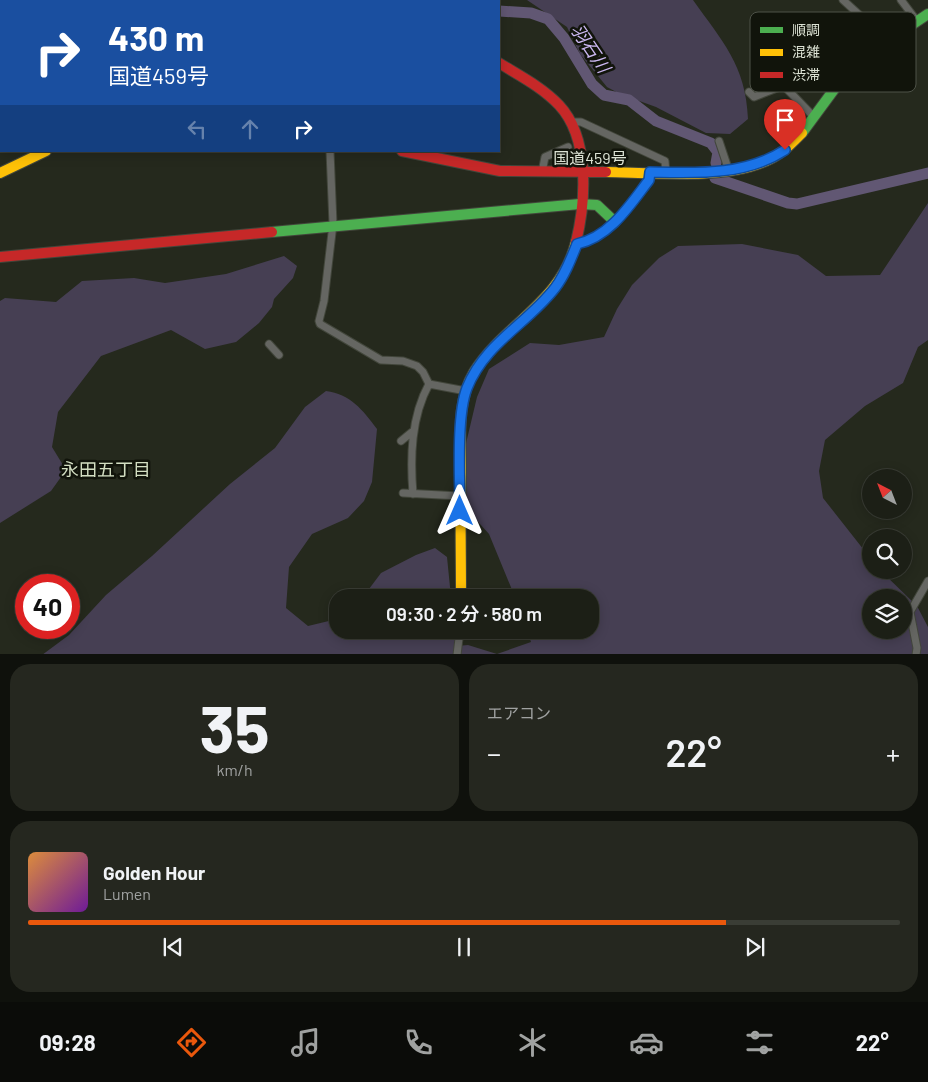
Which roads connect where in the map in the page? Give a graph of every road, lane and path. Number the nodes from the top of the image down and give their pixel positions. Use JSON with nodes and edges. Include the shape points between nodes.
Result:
{"nodes":[{"id":1,"x":843,"y":0,"type":"edge"},
{"id":2,"x":902,"y":0,"type":"edge"},
{"id":3,"x":856,"y":12,"type":"edge"},
{"id":4,"x":911,"y":12,"type":"edge"},
{"id":5,"x":928,"y":14,"type":"edge"},
{"id":6,"x":917,"y":21,"type":"edge"},
{"id":7,"x":500,"y":64,"type":"edge"},
{"id":8,"x":749,"y":92,"type":"dead end"},
{"id":9,"x":770,"y":92,"type":"edge"},
{"id":10,"x":790,"y":92,"type":"edge"},
{"id":11,"x":832,"y":92,"type":"edge"},
{"id":12,"x":814,"y":117,"type":"junction"},
{"id":13,"x":571,"y":122,"type":"junction"},
{"id":14,"x":720,"y":141,"type":"dead end"},
{"id":15,"x":568,"y":147,"type":"dead end"},
{"id":16,"x":44,"y":152,"type":"edge"},
{"id":17,"x":330,"y":152,"type":"edge"},
{"id":18,"x":407,"y":152,"type":"edge"},
{"id":19,"x":730,"y":170,"type":"junction"},
{"id":20,"x":542,"y":172,"type":"junction"},
{"id":21,"x":582,"y":172,"type":"junction"},
{"id":22,"x":650,"y":172,"type":"junction"},
{"id":23,"x":0,"y":173,"type":"edge"},
{"id":24,"x":666,"y":173,"type":"junction"},
{"id":25,"x":580,"y":204,"type":"junction"},
{"id":26,"x":615,"y":222,"type":"junction"},
{"id":27,"x":333,"y":227,"type":"junction"},
{"id":28,"x":577,"y":244,"type":"junction"},
{"id":29,"x":0,"y":257,"type":"edge"},
{"id":30,"x":268,"y":344,"type":"dead end"},
{"id":31,"x":279,"y":355,"type":"dead end"},
{"id":32,"x":429,"y":384,"type":"junction"},
{"id":33,"x":466,"y":391,"type":"junction"},
{"id":34,"x":412,"y":432,"type":"junction"},
{"id":35,"x":401,"y":441,"type":"dead end"},
{"id":36,"x":402,"y":493,"type":"dead end"},
{"id":37,"x":413,"y":494,"type":"junction"},
{"id":38,"x":460,"y":496,"type":"junction"},
{"id":39,"x":928,"y":581,"type":"edge"},
{"id":40,"x":461,"y":589,"type":"edge"},
{"id":41,"x":459,"y":639,"type":"edge"},
{"id":42,"x":457,"y":654,"type":"edge"},
{"id":43,"x":916,"y":654,"type":"edge"}],
"edges":[{"from":1,"to":3,"type":"street"},
{"from":2,"to":4,"type":"street"},
{"from":5,"to":6,"type":"main road","name":"国道459号"},
{"from":7,"to":13,"type":"main road","via":[[544,91]]},
{"from":8,"to":9,"type":"street","via":[[754,97]]},
{"from":10,"to":12,"type":"street"},
{"from":11,"to":12,"type":"main road","name":"国道459号"},
{"from":12,"to":19,"type":"main road","name":"国道459号","via":[[806,130],[777,155],[740,170]]},
{"from":13,"to":21,"type":"main road","via":[[580,149]]},
{"from":13,"to":24,"type":"street","via":[[581,122],[655,156],[664,161]]},
{"from":14,"to":19,"type":"street"},
{"from":15,"to":20,"type":"street","via":[[545,157]]},
{"from":16,"to":23,"type":"main road"},
{"from":17,"to":27,"type":"street"},
{"from":18,"to":20,"type":"main road","name":"国道459号","via":[[500,171]]},
{"from":19,"to":24,"type":"main road","name":"国道459号"},
{"from":20,"to":21,"type":"main road","name":"国道459号"},
{"from":21,"to":22,"type":"main road","name":"国道459号"},
{"from":21,"to":25,"type":"main road"},
{"from":22,"to":24,"type":"main road","name":"国道459号"},
{"from":22,"to":26,"type":"street","via":[[649,180]]},
{"from":25,"to":26,"type":"main road","via":[[597,205]]},
{"from":25,"to":27,"type":"main road"},
{"from":25,"to":28,"type":"main road"},
{"from":26,"to":28,"type":"street"},
{"from":27,"to":29,"type":"main road"},
{"from":27,"to":32,"type":"street","via":[[324,301],[318,321],[381,360],[403,361],[417,366]]},
{"from":28,"to":33,"type":"main road","via":[[554,289],[495,346]]},
{"from":30,"to":31,"type":"street"},
{"from":32,"to":33,"type":"street"},
{"from":32,"to":34,"type":"street"},
{"from":33,"to":38,"type":"main road"},
{"from":34,"to":35,"type":"street"},
{"from":34,"to":37,"type":"street","via":[[414,444],[410,467]]},
{"from":36,"to":37,"type":"street"},
{"from":37,"to":38,"type":"street"},
{"from":38,"to":40,"type":"main road"},
{"from":39,"to":43,"type":"street","via":[[910,612]]},
{"from":41,"to":42,"type":"street"}]}
